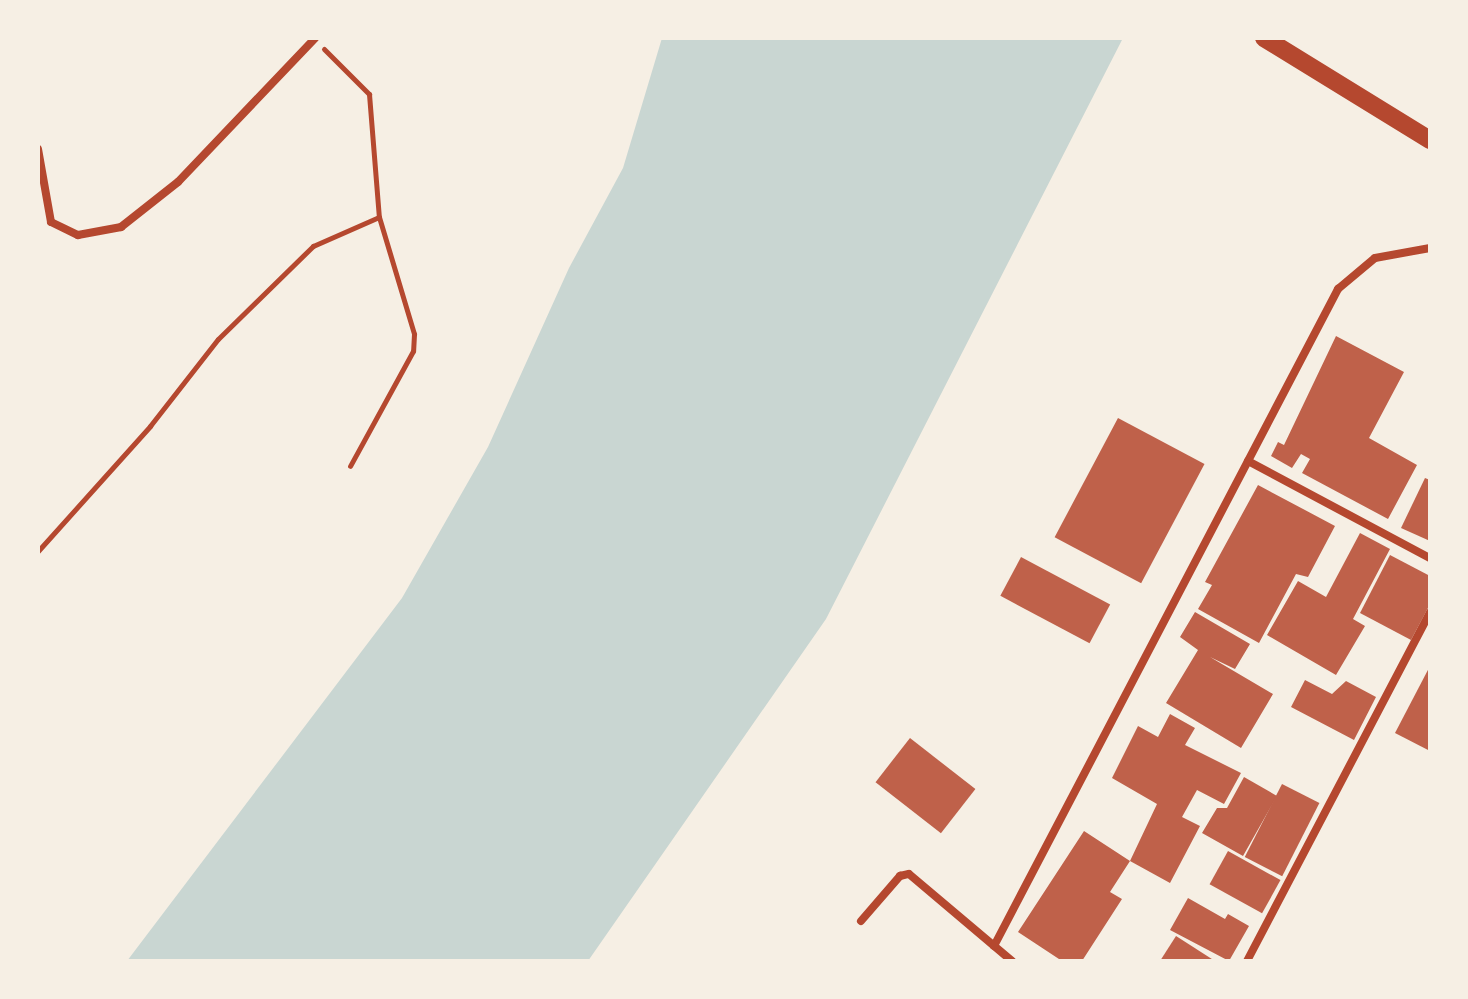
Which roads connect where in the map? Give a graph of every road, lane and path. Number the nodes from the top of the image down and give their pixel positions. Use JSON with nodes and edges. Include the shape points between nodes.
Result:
{"nodes":[{"id":1,"x":1264,"y":38,"type":"edge"},
{"id":2,"x":314,"y":39,"type":"edge"},
{"id":3,"x":1430,"y":140,"type":"edge"},
{"id":4,"x":38,"y":149,"type":"edge"},
{"id":5,"x":379,"y":217,"type":"junction"},
{"id":6,"x":1430,"y":248,"type":"edge"},
{"id":7,"x":1248,"y":461,"type":"junction"},
{"id":8,"x":350,"y":466,"type":"dead end"},
{"id":9,"x":38,"y":551,"type":"edge"},
{"id":10,"x":1430,"y":558,"type":"edge"},
{"id":11,"x":1430,"y":612,"type":"edge"},
{"id":12,"x":861,"y":921,"type":"dead end"},
{"id":13,"x":994,"y":946,"type":"junction"},
{"id":14,"x":1012,"y":961,"type":"edge"},
{"id":15,"x":1247,"y":961,"type":"edge"}],
"edges":[{"from":1,"to":3,"type":"highway"},
{"from":2,"to":4,"type":"street","via":[[178,182],[121,227],[78,235],[51,222]]},
{"from":2,"to":5,"type":"path","via":[[369,94]]},
{"from":5,"to":8,"type":"path","via":[[410,314],[413,351]]},
{"from":5,"to":9,"type":"path","via":[[313,246],[218,339],[150,426]]},
{"from":6,"to":7,"type":"street","via":[[1375,258],[1346,279]]},
{"from":7,"to":10,"type":"street"},
{"from":7,"to":13,"type":"street"},
{"from":11,"to":15,"type":"street"},
{"from":12,"to":13,"type":"street","via":[[900,876],[909,874]]},
{"from":13,"to":14,"type":"street"}]}
